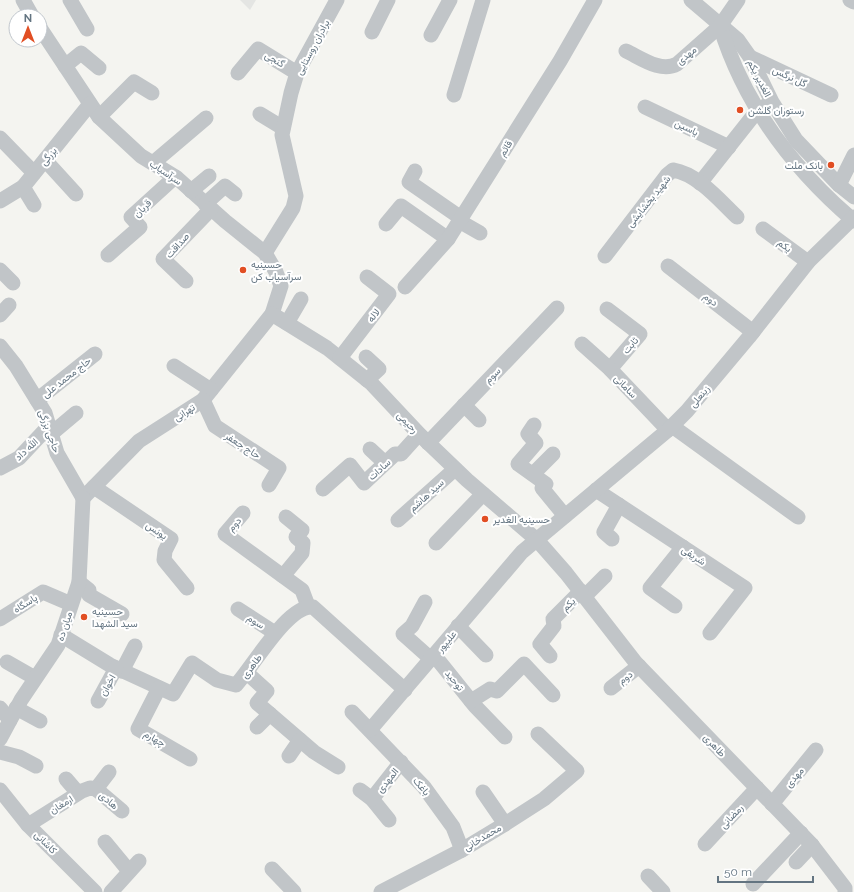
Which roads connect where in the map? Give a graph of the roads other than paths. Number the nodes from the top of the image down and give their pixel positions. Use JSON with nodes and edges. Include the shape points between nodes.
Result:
{"nodes":[{"id":1,"x":70,"y":0,"type":"edge"},
{"id":2,"x":388,"y":0,"type":"edge"},
{"id":3,"x":450,"y":0,"type":"edge"},
{"id":4,"x":483,"y":0,"type":"edge"},
{"id":5,"x":595,"y":0,"type":"edge"},
{"id":6,"x":691,"y":0,"type":"edge"},
{"id":7,"x":738,"y":0,"type":"edge"},
{"id":8,"x":850,"y":0,"type":"edge"},
{"id":9,"x":332,"y":2,"type":"edge"},
{"id":10,"x":854,"y":2,"type":"edge"},
{"id":11,"x":720,"y":26,"type":"junction"},
{"id":12,"x":88,"y":28,"type":"dead end"},
{"id":13,"x":372,"y":32,"type":"dead end"},
{"id":14,"x":431,"y":35,"type":"dead end"},
{"id":15,"x":48,"y":40,"type":"edge"},
{"id":16,"x":626,"y":51,"type":"dead end"},
{"id":17,"x":750,"y":57,"type":"junction"},
{"id":18,"x":65,"y":66,"type":"junction"},
{"id":19,"x":99,"y":68,"type":"dead end"},
{"id":20,"x":238,"y":73,"type":"dead end"},
{"id":21,"x":297,"y":73,"type":"junction"},
{"id":22,"x":152,"y":93,"type":"dead end"},
{"id":23,"x":454,"y":95,"type":"dead end"},
{"id":24,"x":831,"y":95,"type":"dead end"},
{"id":25,"x":772,"y":102,"type":"junction"},
{"id":26,"x":90,"y":104,"type":"junction"},
{"id":27,"x":645,"y":107,"type":"dead end"},
{"id":28,"x":757,"y":111,"type":"junction"},
{"id":29,"x":260,"y":114,"type":"dead end"},
{"id":30,"x":99,"y":117,"type":"junction"},
{"id":31,"x":206,"y":118,"type":"dead end"},
{"id":32,"x":283,"y":128,"type":"junction"},
{"id":33,"x":0,"y":138,"type":"edge"},
{"id":34,"x":728,"y":147,"type":"junction"},
{"id":35,"x":854,"y":155,"type":"edge"},
{"id":36,"x":45,"y":160,"type":"junction"},
{"id":37,"x":153,"y":163,"type":"junction"},
{"id":38,"x":415,"y":171,"type":"dead end"},
{"id":39,"x":34,"y":173,"type":"junction"},
{"id":40,"x":209,"y":176,"type":"dead end"},
{"id":41,"x":175,"y":177,"type":"junction"},
{"id":42,"x":700,"y":183,"type":"junction"},
{"id":43,"x":839,"y":185,"type":"junction"},
{"id":44,"x":23,"y":187,"type":"junction"},
{"id":45,"x":191,"y":191,"type":"junction"},
{"id":46,"x":76,"y":194,"type":"dead end"},
{"id":47,"x":235,"y":194,"type":"dead end"},
{"id":48,"x":854,"y":198,"type":"edge"},
{"id":49,"x":0,"y":201,"type":"edge"},
{"id":50,"x":34,"y":205,"type":"dead end"},
{"id":51,"x":208,"y":206,"type":"junction"},
{"id":52,"x":737,"y":218,"type":"dead end"},
{"id":53,"x":853,"y":219,"type":"edge"},
{"id":54,"x":460,"y":220,"type":"junction"},
{"id":55,"x":386,"y":224,"type":"dead end"},
{"id":56,"x":763,"y":229,"type":"dead end"},
{"id":57,"x":480,"y":233,"type":"dead end"},
{"id":58,"x":448,"y":239,"type":"junction"},
{"id":59,"x":265,"y":253,"type":"junction"},
{"id":60,"x":108,"y":255,"type":"dead end"},
{"id":61,"x":605,"y":256,"type":"dead end"},
{"id":62,"x":808,"y":262,"type":"junction"},
{"id":63,"x":668,"y":266,"type":"dead end"},
{"id":64,"x":0,"y":270,"type":"edge"},
{"id":65,"x":368,"y":277,"type":"dead end"},
{"id":66,"x":186,"y":281,"type":"dead end"},
{"id":67,"x":13,"y":282,"type":"dead end"},
{"id":68,"x":405,"y":287,"type":"dead end"},
{"id":69,"x":301,"y":299,"type":"dead end"},
{"id":70,"x":557,"y":308,"type":"dead end"},
{"id":71,"x":608,"y":309,"type":"dead end"},
{"id":72,"x":272,"y":314,"type":"junction"},
{"id":73,"x":287,"y":323,"type":"junction"},
{"id":74,"x":753,"y":332,"type":"junction"},
{"id":75,"x":582,"y":344,"type":"dead end"},
{"id":76,"x":0,"y":346,"type":"edge"},
{"id":77,"x":95,"y":354,"type":"dead end"},
{"id":78,"x":366,"y":357,"type":"dead end"},
{"id":79,"x":340,"y":358,"type":"junction"},
{"id":80,"x":174,"y":366,"type":"dead end"},
{"id":81,"x":610,"y":369,"type":"junction"},
{"id":82,"x":367,"y":380,"type":"junction"},
{"id":83,"x":207,"y":395,"type":"junction"},
{"id":84,"x":37,"y":400,"type":"junction"},
{"id":85,"x":464,"y":405,"type":"junction"},
{"id":86,"x":76,"y":412,"type":"dead end"},
{"id":87,"x":479,"y":420,"type":"dead end"},
{"id":88,"x":534,"y":425,"type":"dead end"},
{"id":89,"x":670,"y":428,"type":"junction"},
{"id":90,"x":50,"y":430,"type":"junction"},
{"id":91,"x":424,"y":439,"type":"junction"},
{"id":92,"x":370,"y":449,"type":"dead end"},
{"id":93,"x":553,"y":454,"type":"dead end"},
{"id":94,"x":385,"y":463,"type":"junction"},
{"id":95,"x":0,"y":468,"type":"edge"},
{"id":96,"x":455,"y":469,"type":"junction"},
{"id":97,"x":533,"y":474,"type":"junction"},
{"id":98,"x":269,"y":485,"type":"dead end"},
{"id":99,"x":94,"y":487,"type":"junction"},
{"id":100,"x":323,"y":489,"type":"dead end"},
{"id":101,"x":596,"y":490,"type":"junction"},
{"id":102,"x":483,"y":494,"type":"junction"},
{"id":103,"x":83,"y":498,"type":"junction"},
{"id":104,"x":620,"y":505,"type":"junction"},
{"id":105,"x":242,"y":513,"type":"dead end"},
{"id":106,"x":565,"y":516,"type":"junction"},
{"id":107,"x":286,"y":517,"type":"dead end"},
{"id":108,"x":798,"y":517,"type":"dead end"},
{"id":109,"x":398,"y":520,"type":"dead end"},
{"id":110,"x":612,"y":539,"type":"dead end"},
{"id":111,"x":537,"y":540,"type":"junction"},
{"id":112,"x":436,"y":543,"type":"dead end"},
{"id":113,"x":683,"y":547,"type":"junction"},
{"id":114,"x":522,"y":552,"type":"joint"},
{"id":115,"x":283,"y":576,"type":"junction"},
{"id":116,"x":605,"y":576,"type":"dead end"},
{"id":117,"x":79,"y":582,"type":"junction"},
{"id":118,"x":187,"y":588,"type":"dead end"},
{"id":119,"x":583,"y":594,"type":"junction"},
{"id":120,"x":425,"y":602,"type":"dead end"},
{"id":121,"x":71,"y":604,"type":"junction"},
{"id":122,"x":308,"y":606,"type":"junction"},
{"id":123,"x":674,"y":606,"type":"dead end"},
{"id":124,"x":238,"y":610,"type":"dead end"},
{"id":125,"x":2,"y":614,"type":"edge"},
{"id":126,"x":122,"y":614,"type":"dead end"},
{"id":127,"x":458,"y":626,"type":"junction"},
{"id":128,"x":275,"y":633,"type":"junction"},
{"id":129,"x":710,"y":633,"type":"dead end"},
{"id":130,"x":61,"y":635,"type":"junction"},
{"id":131,"x":135,"y":646,"type":"dead end"},
{"id":132,"x":486,"y":655,"type":"dead end"},
{"id":133,"x":550,"y":656,"type":"dead end"},
{"id":134,"x":433,"y":657,"type":"junction"},
{"id":135,"x":7,"y":662,"type":"dead end"},
{"id":136,"x":639,"y":666,"type":"junction"},
{"id":137,"x":119,"y":670,"type":"junction"},
{"id":138,"x":247,"y":673,"type":"junction"},
{"id":139,"x":35,"y":678,"type":"junction"},
{"id":140,"x":159,"y":688,"type":"junction"},
{"id":141,"x":611,"y":688,"type":"dead end"},
{"id":142,"x":405,"y":690,"type":"junction"},
{"id":143,"x":553,"y":696,"type":"dead end"},
{"id":144,"x":98,"y":701,"type":"dead end"},
{"id":145,"x":473,"y":703,"type":"junction"},
{"id":146,"x":0,"y":708,"type":"edge"},
{"id":147,"x":352,"y":712,"type":"dead end"},
{"id":148,"x":13,"y":714,"type":"junction"},
{"id":149,"x":270,"y":714,"type":"junction"},
{"id":150,"x":40,"y":721,"type":"dead end"},
{"id":151,"x":257,"y":727,"type":"dead end"},
{"id":152,"x":370,"y":730,"type":"junction"},
{"id":153,"x":538,"y":734,"type":"dead end"},
{"id":154,"x":505,"y":737,"type":"dead end"},
{"id":155,"x":0,"y":739,"type":"edge"},
{"id":156,"x":300,"y":740,"type":"junction"},
{"id":157,"x":816,"y":750,"type":"dead end"},
{"id":158,"x":0,"y":752,"type":"edge"},
{"id":159,"x":289,"y":756,"type":"dead end"},
{"id":160,"x":190,"y":759,"type":"dead end"},
{"id":161,"x":402,"y":762,"type":"junction"},
{"id":162,"x":36,"y":766,"type":"dead end"},
{"id":163,"x":338,"y":767,"type":"dead end"},
{"id":164,"x":109,"y":772,"type":"dead end"},
{"id":165,"x":66,"y":779,"type":"dead end"},
{"id":166,"x":757,"y":788,"type":"junction"},
{"id":167,"x":96,"y":789,"type":"junction"},
{"id":168,"x":0,"y":790,"type":"edge"},
{"id":169,"x":483,"y":792,"type":"dead end"},
{"id":170,"x":78,"y":793,"type":"junction"},
{"id":171,"x":772,"y":804,"type":"junction"},
{"id":172,"x":122,"y":811,"type":"dead end"},
{"id":173,"x":389,"y":820,"type":"dead end"},
{"id":174,"x":505,"y":824,"type":"junction"},
{"id":175,"x":28,"y":825,"type":"junction"},
{"id":176,"x":801,"y":833,"type":"junction"},
{"id":177,"x":105,"y":842,"type":"dead end"},
{"id":178,"x":705,"y":844,"type":"dead end"},
{"id":179,"x":812,"y":845,"type":"junction"},
{"id":180,"x":462,"y":850,"type":"junction"},
{"id":181,"x":796,"y":862,"type":"dead end"},
{"id":182,"x":272,"y":869,"type":"dead end"},
{"id":183,"x":648,"y":876,"type":"dead end"},
{"id":184,"x":754,"y":884,"type":"dead end"},
{"id":185,"x":397,"y":889,"type":"edge"},
{"id":186,"x":95,"y":892,"type":"edge"},
{"id":187,"x":111,"y":892,"type":"edge"},
{"id":188,"x":294,"y":892,"type":"edge"},
{"id":189,"x":381,"y":892,"type":"edge"},
{"id":190,"x":663,"y":892,"type":"edge"},
{"id":191,"x":845,"y":892,"type":"edge"}],
"edges":[{"from":1,"to":12,"type":"street"},
{"from":2,"to":13,"type":"street"},
{"from":3,"to":14,"type":"street"},
{"from":4,"to":23,"type":"street"},
{"from":5,"to":54,"type":"street","name":"قائم","via":[[560,61]]},
{"from":6,"to":11,"type":"street","name":"الغدیر یکم"},
{"from":7,"to":11,"type":"street"},
{"from":8,"to":10,"type":"street"},
{"from":9,"to":21,"type":"street","name":"برادران روستایی"},
{"from":11,"to":16,"type":"street","name":"مهدی","via":[[669,68]]},
{"from":11,"to":17,"type":"street","name":"الغدیر یکم","via":[[738,40]]},
{"from":11,"to":28,"type":"street","via":[[727,48]]},
{"from":15,"to":18,"type":"street","name":"سرآسیاب"},
{"from":17,"to":24,"type":"street","name":"گل نرگس"},
{"from":17,"to":25,"type":"street","name":"الغدیر یکم"},
{"from":18,"to":19,"type":"street","via":[[81,53]]},
{"from":18,"to":26,"type":"street","name":"سرآسیاب"},
{"from":20,"to":21,"type":"street","name":"گنجی","via":[[258,49]]},
{"from":21,"to":32,"type":"street","name":"برادران روستایی"},
{"from":22,"to":30,"type":"street","via":[[134,82]]},
{"from":25,"to":28,"type":"street"},
{"from":25,"to":43,"type":"street","name":"الغدیر یکم","via":[[796,140]]},
{"from":26,"to":30,"type":"street","name":"سرآسیاب"},
{"from":26,"to":36,"type":"street","name":"بزرگی"},
{"from":27,"to":34,"type":"street","name":"یاسین"},
{"from":28,"to":34,"type":"street"},
{"from":28,"to":53,"type":"street","via":[[784,150],[819,190]]},
{"from":29,"to":32,"type":"street"},
{"from":30,"to":37,"type":"street","name":"سرآسیاب","via":[[141,156]]},
{"from":31,"to":37,"type":"street"},
{"from":32,"to":59,"type":"street","name":"برادران روستایی","via":[[285,154],[294,180],[296,196],[293,208]]},
{"from":33,"to":39,"type":"street"},
{"from":34,"to":42,"type":"street"},
{"from":35,"to":43,"type":"street"},
{"from":36,"to":39,"type":"street","name":"بزرگی"},
{"from":36,"to":46,"type":"street"},
{"from":37,"to":41,"type":"street","name":"سرآسیاب"},
{"from":38,"to":54,"type":"street","via":[[408,182]]},
{"from":39,"to":44,"type":"street","name":"بزرگی"},
{"from":40,"to":45,"type":"street"},
{"from":41,"to":45,"type":"street","name":"سرآسیاب"},
{"from":41,"to":60,"type":"street","name":"قربان","via":[[131,218],[140,227]]},
{"from":42,"to":52,"type":"street","name":"شهید بخشایشی"},
{"from":42,"to":61,"type":"street","name":"شهید بخشایشی","via":[[682,171],[674,170],[667,175]]},
{"from":43,"to":48,"type":"street","name":"الغدیر یکم"},
{"from":44,"to":49,"type":"street","name":"بزرگی"},
{"from":44,"to":50,"type":"street"},
{"from":45,"to":51,"type":"street","name":"سرآسیاب"},
{"from":47,"to":51,"type":"street","via":[[225,186]]},
{"from":51,"to":59,"type":"street","name":"سرآسیاب"},
{"from":51,"to":66,"type":"street","name":"صداقت","via":[[163,259]]},
{"from":53,"to":62,"type":"street","name":"زینعلی"},
{"from":54,"to":57,"type":"street"},
{"from":54,"to":58,"type":"street","name":"قائم"},
{"from":55,"to":58,"type":"street","via":[[401,206]]},
{"from":56,"to":62,"type":"street","name":"یکم"},
{"from":58,"to":68,"type":"street","name":"قائم"},
{"from":59,"to":72,"type":"street","name":"سرآسیاب","via":[[281,286]]},
{"from":62,"to":74,"type":"street","name":"زینعلی"},
{"from":63,"to":74,"type":"street","name":"دوم"},
{"from":64,"to":67,"type":"street"},
{"from":65,"to":79,"type":"street","name":"لاله","via":[[389,294]]},
{"from":69,"to":73,"type":"street"},
{"from":70,"to":85,"type":"street","name":"سوم"},
{"from":71,"to":81,"type":"street","name":"ثابت","via":[[640,334]]},
{"from":72,"to":73,"type":"street","name":"رحیمی"},
{"from":72,"to":83,"type":"street","name":"تهرانی"},
{"from":73,"to":79,"type":"street","name":"رحیمی"},
{"from":74,"to":89,"type":"street","name":"زینعلی"},
{"from":75,"to":81,"type":"street","name":"سامانی"},
{"from":76,"to":84,"type":"street","name":"حاجی بزرگی"},
{"from":77,"to":84,"type":"street","name":"حاج محمد علی"},
{"from":78,"to":82,"type":"street","via":[[379,369]]},
{"from":79,"to":82,"type":"street","name":"رحیمی"},
{"from":80,"to":83,"type":"street"},
{"from":81,"to":89,"type":"street","name":"سامانی"},
{"from":82,"to":91,"type":"street","name":"رحیمی"},
{"from":83,"to":98,"type":"street","name":"حاج جعفر","via":[[215,426],[279,468]]},
{"from":83,"to":99,"type":"street","name":"تهرانی","via":[[139,441]]},
{"from":84,"to":90,"type":"street","name":"حاجی بزرگی","via":[[45,413]]},
{"from":85,"to":87,"type":"street"},
{"from":85,"to":91,"type":"street","name":"سوم"},
{"from":86,"to":90,"type":"street","name":"الله داد"},
{"from":88,"to":97,"type":"street","via":[[528,434],[536,443],[518,464]]},
{"from":89,"to":101,"type":"street","name":"زینعلی"},
{"from":89,"to":108,"type":"street","name":"سامانی"},
{"from":90,"to":95,"type":"street","name":"الله داد","via":[[19,458]]},
{"from":90,"to":103,"type":"street","name":"حاجی بزرگی","via":[[57,453]]},
{"from":91,"to":94,"type":"street","name":"سادات","via":[[402,454],[395,454]]},
{"from":91,"to":96,"type":"street","name":"رحیمی"},
{"from":92,"to":94,"type":"street"},
{"from":93,"to":97,"type":"street"},
{"from":94,"to":100,"type":"street","name":"سادات","via":[[364,483],[350,465]]},
{"from":96,"to":102,"type":"street","name":"رحیمی"},
{"from":96,"to":109,"type":"street","name":"سید هاشم"},
{"from":97,"to":106,"type":"street","via":[[546,484],[542,488]]},
{"from":99,"to":103,"type":"street","name":"تهرانی"},
{"from":99,"to":118,"type":"street","name":"یونس","via":[[171,539],[164,560]]},
{"from":101,"to":104,"type":"street","name":"شریفی"},
{"from":101,"to":106,"type":"street","name":"زینعلی"},
{"from":102,"to":111,"type":"street","name":"رحیمی"},
{"from":102,"to":112,"type":"street"},
{"from":103,"to":117,"type":"street","name":"میان ده"},
{"from":104,"to":110,"type":"street","via":[[604,532]]},
{"from":104,"to":113,"type":"street","name":"شریفی"},
{"from":105,"to":115,"type":"street","name":"دوم","via":[[225,534]]},
{"from":106,"to":111,"type":"street","name":"زینعلی"},
{"from":107,"to":115,"type":"street","via":[[302,530],[296,537],[303,543],[302,553]]},
{"from":111,"to":114,"type":"street","name":"زینعلی"},
{"from":111,"to":119,"type":"street","name":"طاهری"},
{"from":113,"to":123,"type":"street","via":[[650,588]]},
{"from":113,"to":129,"type":"street","name":"شریفی","via":[[745,588]]},
{"from":114,"to":127,"type":"street","name":"علیپور"},
{"from":115,"to":122,"type":"street","via":[[302,590]]},
{"from":116,"to":119,"type":"street"},
{"from":117,"to":121,"type":"street","name":"میان ده"},
{"from":117,"to":126,"type":"street","via":[[89,590],[89,595]]},
{"from":119,"to":133,"type":"street","name":"یکم","via":[[553,619],[554,626],[540,644]]},
{"from":119,"to":136,"type":"street","name":"طاهری"},
{"from":120,"to":134,"type":"street","name":"توحید","via":[[412,626],[403,634]]},
{"from":121,"to":125,"type":"street","name":"پاسگاه","via":[[43,592]]},
{"from":121,"to":130,"type":"street","name":"میان ده"},
{"from":122,"to":128,"type":"street","name":"طاهری","via":[[300,609]]},
{"from":122,"to":142,"type":"street","via":[[313,607]]},
{"from":124,"to":128,"type":"street","name":"سوم"},
{"from":127,"to":132,"type":"street"},
{"from":127,"to":134,"type":"street","name":"علیپور"},
{"from":128,"to":138,"type":"street","name":"طاهری"},
{"from":130,"to":137,"type":"street","name":"طاهری"},
{"from":130,"to":139,"type":"street","name":"میان ده","via":[[58,645]]},
{"from":131,"to":137,"type":"street","name":"اخوان"},
{"from":134,"to":142,"type":"street","name":"علیپور"},
{"from":134,"to":145,"type":"street","name":"توحید"},
{"from":135,"to":139,"type":"street"},
{"from":136,"to":141,"type":"street","name":"دوم"},
{"from":136,"to":166,"type":"street","name":"طاهری"},
{"from":137,"to":140,"type":"street","name":"طاهری"},
{"from":137,"to":144,"type":"street","name":"اخوان"},
{"from":138,"to":140,"type":"street","name":"طاهری","via":[[236,685],[217,680],[192,663],[173,694]]},
{"from":138,"to":149,"type":"street","via":[[267,691],[257,703]]},
{"from":139,"to":148,"type":"street","name":"میان ده"},
{"from":140,"to":160,"type":"street","name":"چهارم","via":[[138,729]]},
{"from":142,"to":152,"type":"street","name":"علیپور"},
{"from":143,"to":145,"type":"street","via":[[524,664],[497,691],[490,689]]},
{"from":145,"to":154,"type":"street","name":"توحید"},
{"from":146,"to":148,"type":"street"},
{"from":147,"to":152,"type":"street","name":"باغک"},
{"from":148,"to":150,"type":"street"},
{"from":148,"to":155,"type":"street","name":"میان ده"},
{"from":149,"to":151,"type":"street"},
{"from":149,"to":156,"type":"street"},
{"from":152,"to":161,"type":"street","name":"باغک"},
{"from":153,"to":174,"type":"street","name":"محمدخانی","via":[[577,771],[544,799]]},
{"from":156,"to":159,"type":"street"},
{"from":156,"to":163,"type":"street"},
{"from":157,"to":171,"type":"street","name":"مهدی"},
{"from":158,"to":162,"type":"street","via":[[19,757]]},
{"from":161,"to":173,"type":"street","name":"المهدی","via":[[366,795]]},
{"from":161,"to":180,"type":"street","name":"باغک","via":[[424,786],[453,827]]},
{"from":164,"to":167,"type":"street"},
{"from":165,"to":170,"type":"street"},
{"from":166,"to":171,"type":"street","name":"طاهری"},
{"from":166,"to":178,"type":"street","name":"رمضانی"},
{"from":167,"to":170,"type":"street","name":"ارمغان","via":[[90,788]]},
{"from":167,"to":172,"type":"street","name":"هادی"},
{"from":168,"to":175,"type":"street","name":"کاشانی"},
{"from":169,"to":174,"type":"street"},
{"from":170,"to":175,"type":"street","name":"ارمغان"},
{"from":171,"to":176,"type":"street","name":"طاهری"},
{"from":174,"to":180,"type":"street","name":"محمدخانی"},
{"from":175,"to":186,"type":"street","name":"کاشانی"},
{"from":176,"to":179,"type":"street","name":"طاهری"},
{"from":176,"to":184,"type":"street"},
{"from":177,"to":187,"type":"street","via":[[134,866]]},
{"from":179,"to":181,"type":"street"},
{"from":179,"to":191,"type":"street","name":"طاهری","via":[[845,888]]},
{"from":180,"to":185,"type":"street","name":"محمدخانی"},
{"from":182,"to":188,"type":"street"},
{"from":183,"to":190,"type":"street"},
{"from":185,"to":189,"type":"street","name":"محمدخانی"}]}
